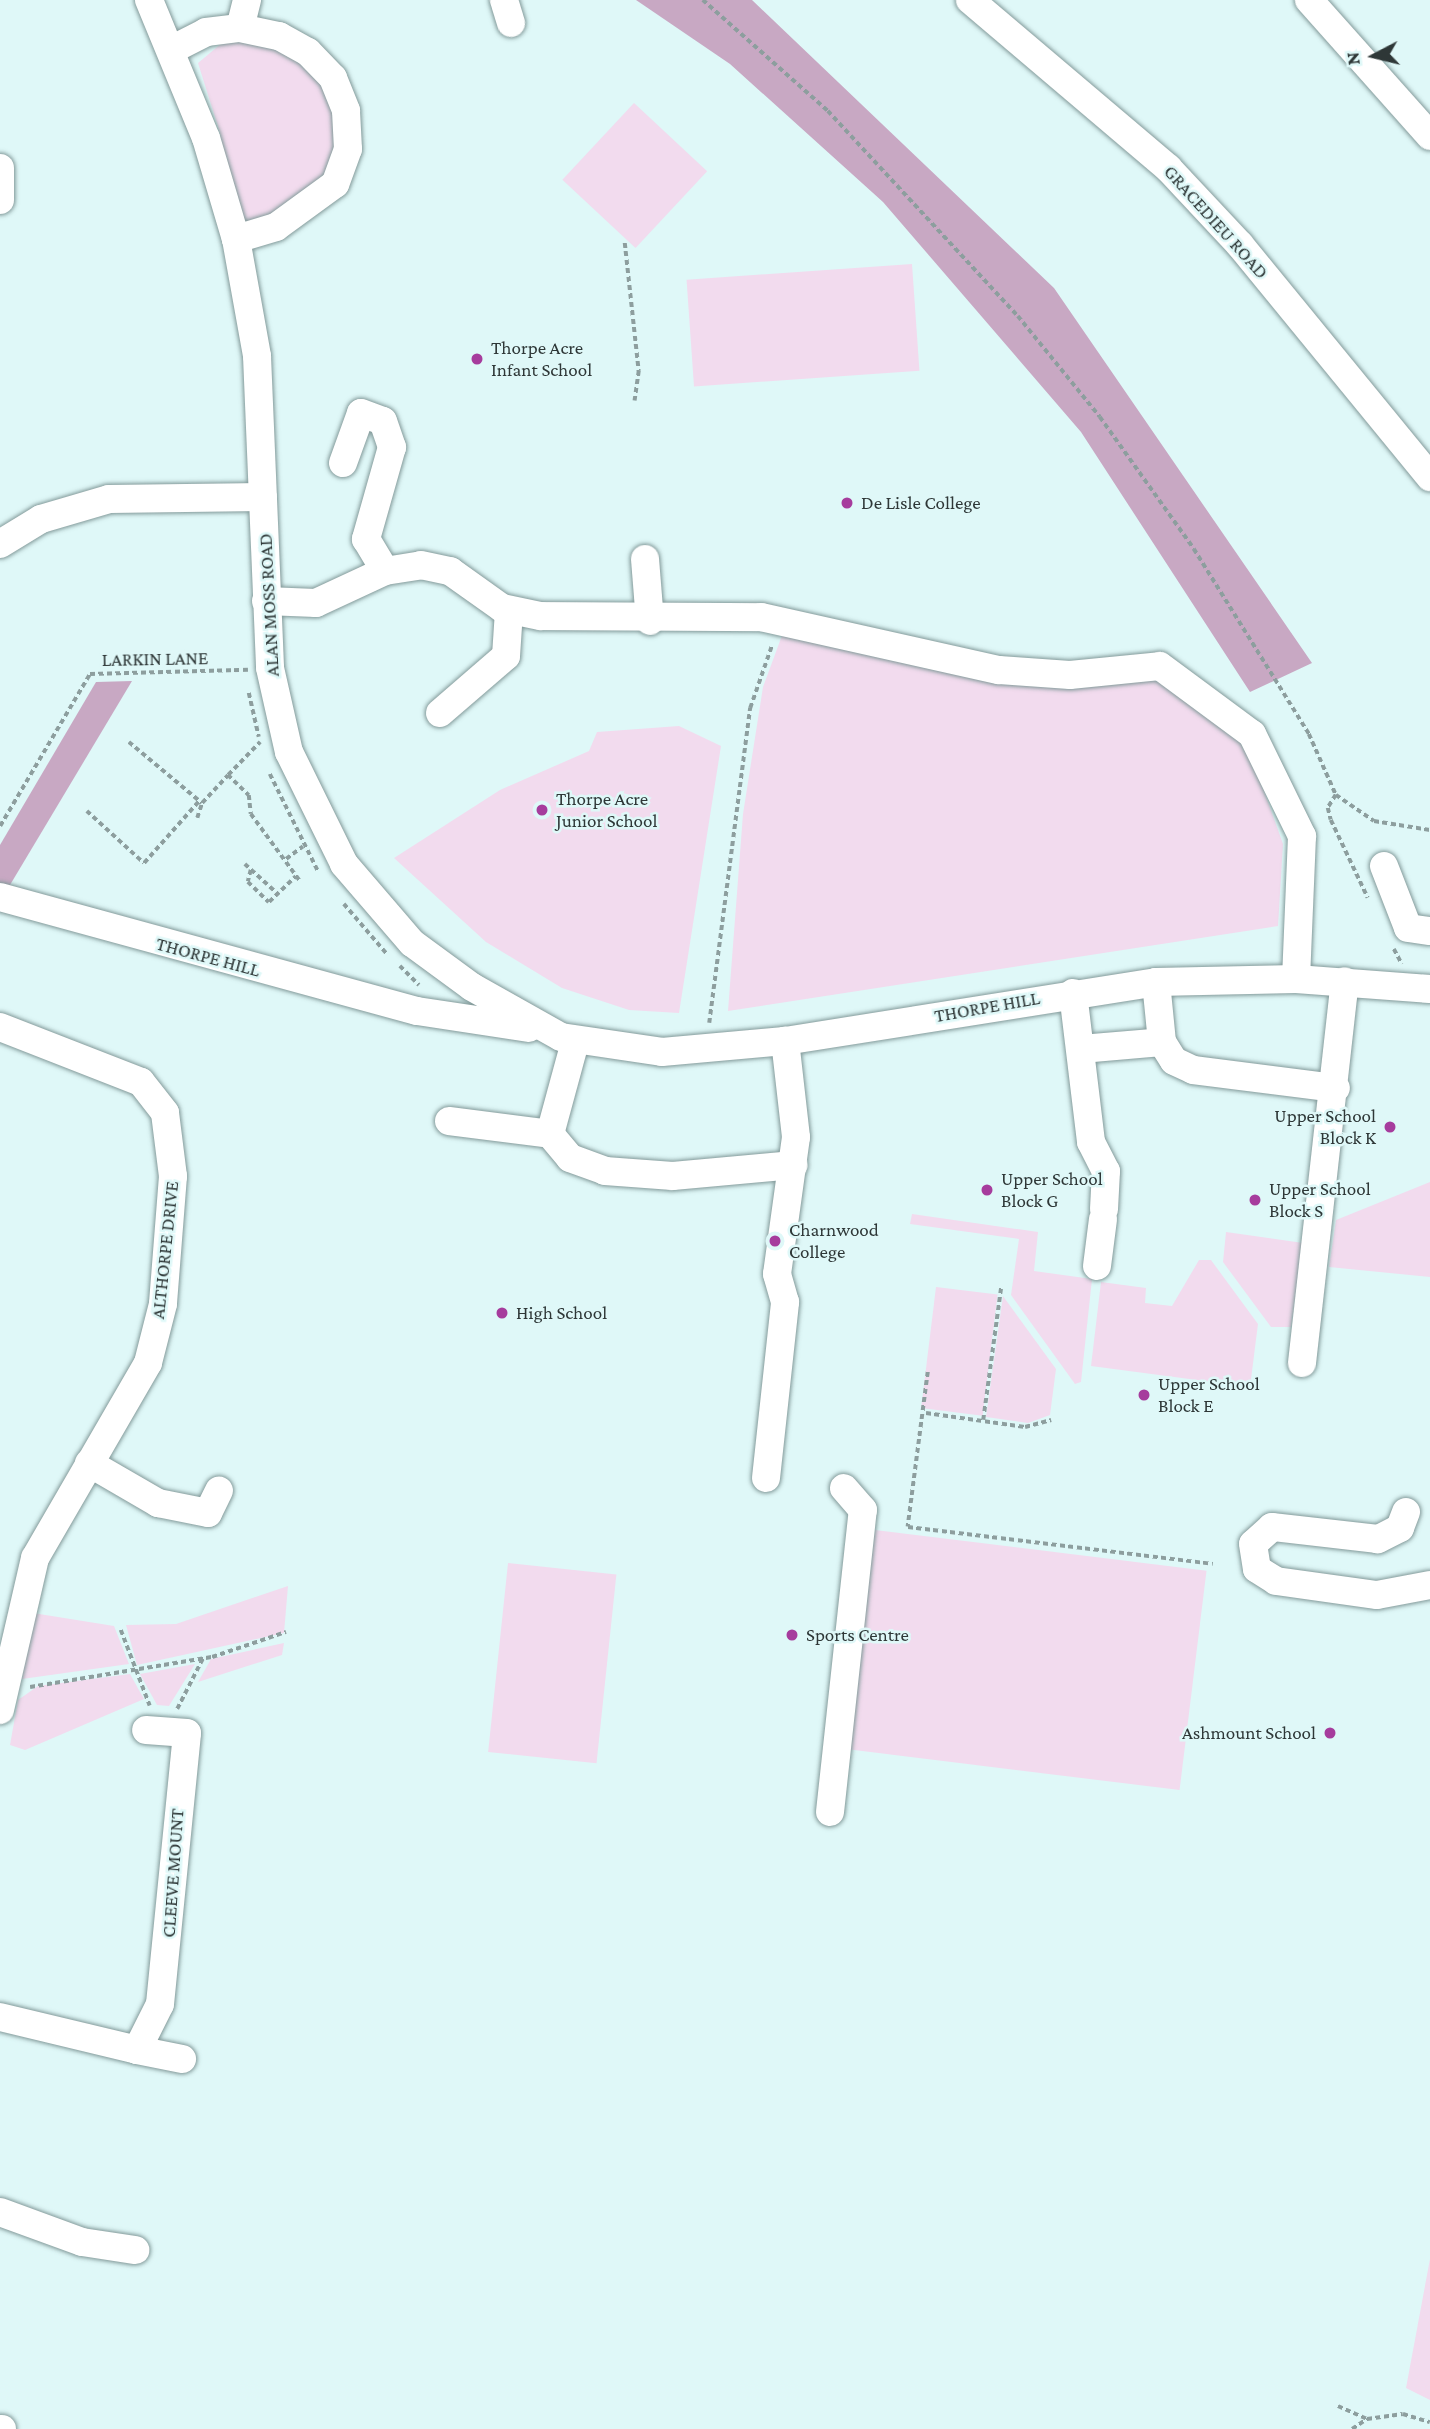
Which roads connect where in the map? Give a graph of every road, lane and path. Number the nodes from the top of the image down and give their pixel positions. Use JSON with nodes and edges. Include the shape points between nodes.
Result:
{"nodes":[{"id":1,"x":149,"y":0,"type":"edge"},
{"id":2,"x":247,"y":0,"type":"edge"},
{"id":3,"x":703,"y":0,"type":"edge"},
{"id":4,"x":970,"y":0,"type":"edge"},
{"id":5,"x":1309,"y":0,"type":"edge"},
{"id":6,"x":240,"y":28,"type":"junction"},
{"id":7,"x":173,"y":48,"type":"junction"},
{"id":8,"x":1430,"y":136,"type":"edge"},
{"id":9,"x":0,"y":169,"type":"edge"},
{"id":10,"x":0,"y":200,"type":"edge"},
{"id":11,"x":236,"y":239,"type":"junction"},
{"id":12,"x":625,"y":243,"type":"dead end"},
{"id":13,"x":635,"y":401,"type":"dead end"},
{"id":14,"x":343,"y":463,"type":"dead end"},
{"id":15,"x":1430,"y":477,"type":"edge"},
{"id":16,"x":262,"y":497,"type":"junction"},
{"id":17,"x":0,"y":544,"type":"edge"},
{"id":18,"x":645,"y":559,"type":"dead end"},
{"id":19,"x":385,"y":571,"type":"junction"},
{"id":20,"x":266,"y":601,"type":"junction"},
{"id":21,"x":509,"y":611,"type":"junction"},
{"id":22,"x":781,"y":620,"type":"junction"},
{"id":23,"x":650,"y":621,"type":"junction"},
{"id":24,"x":270,"y":668,"type":"junction"},
{"id":25,"x":440,"y":713,"type":"dead end"},
{"id":26,"x":129,"y":742,"type":"dead end"},
{"id":27,"x":260,"y":742,"type":"dead end"},
{"id":28,"x":228,"y":775,"type":"junction"},
{"id":29,"x":1336,"y":795,"type":"junction"},
{"id":30,"x":201,"y":802,"type":"junction"},
{"id":31,"x":87,"y":811,"type":"dead end"},
{"id":32,"x":197,"y":818,"type":"dead end"},
{"id":33,"x":0,"y":826,"type":"edge"},
{"id":34,"x":1430,"y":830,"type":"edge"},
{"id":35,"x":303,"y":846,"type":"dead end"},
{"id":36,"x":286,"y":859,"type":"junction"},
{"id":37,"x":244,"y":864,"type":"dead end"},
{"id":38,"x":1384,"y":866,"type":"dead end"},
{"id":39,"x":251,"y":870,"type":"junction"},
{"id":40,"x":297,"y":876,"type":"junction"},
{"id":41,"x":300,"y":881,"type":"dead end"},
{"id":42,"x":278,"y":894,"type":"junction"},
{"id":43,"x":0,"y":897,"type":"edge"},
{"id":44,"x":273,"y":898,"type":"junction"},
{"id":45,"x":279,"y":904,"type":"dead end"},
{"id":46,"x":1372,"y":906,"type":"dead end"},
{"id":47,"x":1430,"y":931,"type":"edge"},
{"id":48,"x":1390,"y":941,"type":"dead end"},
{"id":49,"x":1296,"y":979,"type":"junction"},
{"id":50,"x":1345,"y":981,"type":"junction"},
{"id":51,"x":1156,"y":982,"type":"junction"},
{"id":52,"x":472,"y":987,"type":"junction"},
{"id":53,"x":1421,"y":987,"type":"edge"},
{"id":54,"x":1073,"y":993,"type":"junction"},
{"id":55,"x":417,"y":1012,"type":"junction"},
{"id":56,"x":0,"y":1027,"type":"edge"},
{"id":57,"x":549,"y":1031,"type":"junction"},
{"id":58,"x":785,"y":1041,"type":"junction"},
{"id":59,"x":575,"y":1042,"type":"junction"},
{"id":60,"x":1162,"y":1042,"type":"junction"},
{"id":61,"x":705,"y":1049,"type":"junction"},
{"id":62,"x":1081,"y":1049,"type":"junction"},
{"id":63,"x":1336,"y":1088,"type":"junction"},
{"id":64,"x":449,"y":1121,"type":"dead end"},
{"id":65,"x":550,"y":1135,"type":"junction"},
{"id":66,"x":793,"y":1165,"type":"junction"},
{"id":67,"x":1097,"y":1266,"type":"dead end"},
{"id":68,"x":1001,"y":1287,"type":"dead end"},
{"id":69,"x":1302,"y":1363,"type":"dead end"},
{"id":70,"x":928,"y":1372,"type":"dead end"},
{"id":71,"x":925,"y":1413,"type":"junction"},
{"id":72,"x":983,"y":1420,"type":"junction"},
{"id":73,"x":1051,"y":1420,"type":"dead end"},
{"id":74,"x":89,"y":1463,"type":"junction"},
{"id":75,"x":766,"y":1479,"type":"dead end"},
{"id":76,"x":844,"y":1488,"type":"dead end"},
{"id":77,"x":219,"y":1490,"type":"dead end"},
{"id":78,"x":1406,"y":1512,"type":"dead end"},
{"id":79,"x":1213,"y":1564,"type":"dead end"},
{"id":80,"x":1430,"y":1585,"type":"edge"},
{"id":81,"x":121,"y":1629,"type":"dead end"},
{"id":82,"x":286,"y":1632,"type":"dead end"},
{"id":83,"x":203,"y":1658,"type":"junction"},
{"id":84,"x":133,"y":1669,"type":"junction"},
{"id":85,"x":1,"y":1705,"type":"edge"},
{"id":86,"x":155,"y":1718,"type":"junction"},
{"id":87,"x":830,"y":1812,"type":"dead end"},
{"id":88,"x":0,"y":2017,"type":"edge"},
{"id":89,"x":137,"y":2050,"type":"junction"},
{"id":90,"x":182,"y":2059,"type":"dead end"},
{"id":91,"x":0,"y":2212,"type":"edge"},
{"id":92,"x":135,"y":2250,"type":"dead end"},
{"id":93,"x":1338,"y":2406,"type":"dead end"},
{"id":94,"x":1367,"y":2419,"type":"junction"},
{"id":95,"x":1430,"y":2422,"type":"edge"},
{"id":96,"x":1352,"y":2429,"type":"edge"}],
"edges":[{"from":1,"to":7,"type":"street","name":"ALAN MOSS ROAD"},
{"from":2,"to":6,"type":"street"},
{"from":3,"to":29,"type":"path","via":[[828,111],[1018,316],[1100,417],[1194,549],[1308,734]]},
{"from":4,"to":15,"type":"street","name":"GRACEDIEU ROAD","via":[[1168,168],[1249,255]]},
{"from":5,"to":8,"type":"street"},
{"from":6,"to":7,"type":"street","via":[[206,32]]},
{"from":6,"to":11,"type":"street","via":[[279,36],[308,52],[333,78],[346,111],[348,149],[335,184],[310,208]]},
{"from":7,"to":11,"type":"street","name":"ALAN MOSS ROAD"},
{"from":9,"to":10,"type":"street"},
{"from":11,"to":16,"type":"street","name":"ALAN MOSS ROAD","via":[[257,356]]},
{"from":12,"to":13,"type":"path","via":[[639,371]]},
{"from":14,"to":19,"type":"street","via":[[361,413],[383,421],[392,447],[365,527],[370,552]]},
{"from":16,"to":17,"type":"street","via":[[108,499],[41,519]]},
{"from":16,"to":20,"type":"street","name":"ALAN MOSS ROAD"},
{"from":18,"to":23,"type":"street"},
{"from":19,"to":20,"type":"street","via":[[316,603]]},
{"from":19,"to":21,"type":"street","via":[[421,565],[450,571]]},
{"from":20,"to":24,"type":"street","name":"ALAN MOSS ROAD"},
{"from":21,"to":23,"type":"street"},
{"from":21,"to":25,"type":"street","via":[[506,656]]},
{"from":22,"to":23,"type":"street"},
{"from":22,"to":49,"type":"street","via":[[999,670],[1070,675],[1160,666],[1251,734],[1302,836]]},
{"from":22,"to":61,"type":"path","via":[[750,708]]},
{"from":24,"to":33,"type":"path","name":"LARKIN LANE","via":[[90,674]]},
{"from":24,"to":52,"type":"street","name":"ALAN MOSS ROAD","via":[[289,752],[335,851],[412,943]]},
{"from":26,"to":30,"type":"path"},
{"from":27,"to":28,"type":"path"},
{"from":28,"to":30,"type":"path"},
{"from":28,"to":36,"type":"path","via":[[249,795],[251,814]]},
{"from":29,"to":34,"type":"path","via":[[1374,821]]},
{"from":29,"to":46,"type":"path","via":[[1328,808],[1331,820]]},
{"from":30,"to":31,"type":"path","via":[[144,863]]},
{"from":30,"to":32,"type":"path"},
{"from":35,"to":36,"type":"path"},
{"from":36,"to":40,"type":"path"},
{"from":37,"to":39,"type":"path"},
{"from":38,"to":47,"type":"street","via":[[1408,928]]},
{"from":39,"to":42,"type":"path"},
{"from":39,"to":44,"type":"path","via":[[248,882],[269,902]]},
{"from":40,"to":41,"type":"path"},
{"from":40,"to":42,"type":"path"},
{"from":42,"to":44,"type":"path"},
{"from":43,"to":55,"type":"street","name":"THORPE HILL"},
{"from":44,"to":45,"type":"path"},
{"from":48,"to":53,"type":"path"},
{"from":49,"to":50,"type":"street","name":"THORPE HILL"},
{"from":49,"to":51,"type":"street","name":"THORPE HILL"},
{"from":50,"to":53,"type":"street","name":"THORPE HILL"},
{"from":50,"to":63,"type":"street"},
{"from":51,"to":54,"type":"street","name":"THORPE HILL"},
{"from":51,"to":60,"type":"street"},
{"from":52,"to":55,"type":"street"},
{"from":52,"to":57,"type":"street","name":"THORPE HILL"},
{"from":54,"to":58,"type":"street","name":"THORPE HILL"},
{"from":54,"to":62,"type":"street"},
{"from":55,"to":57,"type":"street","name":"THORPE HILL"},
{"from":56,"to":74,"type":"street","name":"ALTHORPE DRIVE","via":[[141,1082],[171,1133],[167,1273],[156,1332],[137,1388]]},
{"from":57,"to":59,"type":"street","name":"THORPE HILL"},
{"from":58,"to":61,"type":"street","name":"THORPE HILL"},
{"from":58,"to":66,"type":"street","via":[[796,1136]]},
{"from":59,"to":61,"type":"street","name":"THORPE HILL"},
{"from":59,"to":65,"type":"street"},
{"from":60,"to":62,"type":"street"},
{"from":60,"to":63,"type":"street","via":[[1174,1061],[1193,1070]]},
{"from":62,"to":67,"type":"street","via":[[1091,1142],[1105,1171]]},
{"from":63,"to":69,"type":"street"},
{"from":64,"to":65,"type":"street"},
{"from":65,"to":66,"type":"street","via":[[570,1158],[605,1171],[673,1176]]},
{"from":66,"to":75,"type":"street","via":[[777,1274],[785,1302]]},
{"from":68,"to":72,"type":"path"},
{"from":70,"to":71,"type":"path"},
{"from":71,"to":72,"type":"path"},
{"from":71,"to":79,"type":"path","via":[[908,1527]]},
{"from":72,"to":73,"type":"path","via":[[1025,1427]]},
{"from":74,"to":77,"type":"street","via":[[159,1503],[208,1513]]},
{"from":74,"to":85,"type":"street","name":"ALTHORPE DRIVE","via":[[35,1558]]},
{"from":76,"to":87,"type":"street","via":[[858,1496],[863,1510]]},
{"from":78,"to":80,"type":"street","via":[[1400,1528],[1378,1539],[1272,1527],[1253,1544],[1256,1569],[1276,1581],[1377,1595]]},
{"from":81,"to":84,"type":"path"},
{"from":82,"to":83,"type":"path"},
{"from":83,"to":84,"type":"path"},
{"from":83,"to":86,"type":"path","via":[[176,1711]]},
{"from":84,"to":85,"type":"path","via":[[37,1684]]},
{"from":84,"to":86,"type":"path"},
{"from":86,"to":89,"type":"street","name":"CLEEVE MOUNT","via":[[187,1733],[160,2004]]},
{"from":88,"to":89,"type":"street"},
{"from":89,"to":90,"type":"street"},
{"from":91,"to":92,"type":"street","via":[[82,2242]]},
{"from":93,"to":94,"type":"path"},
{"from":94,"to":95,"type":"path","via":[[1403,2414]]},
{"from":94,"to":96,"type":"path"}]}
